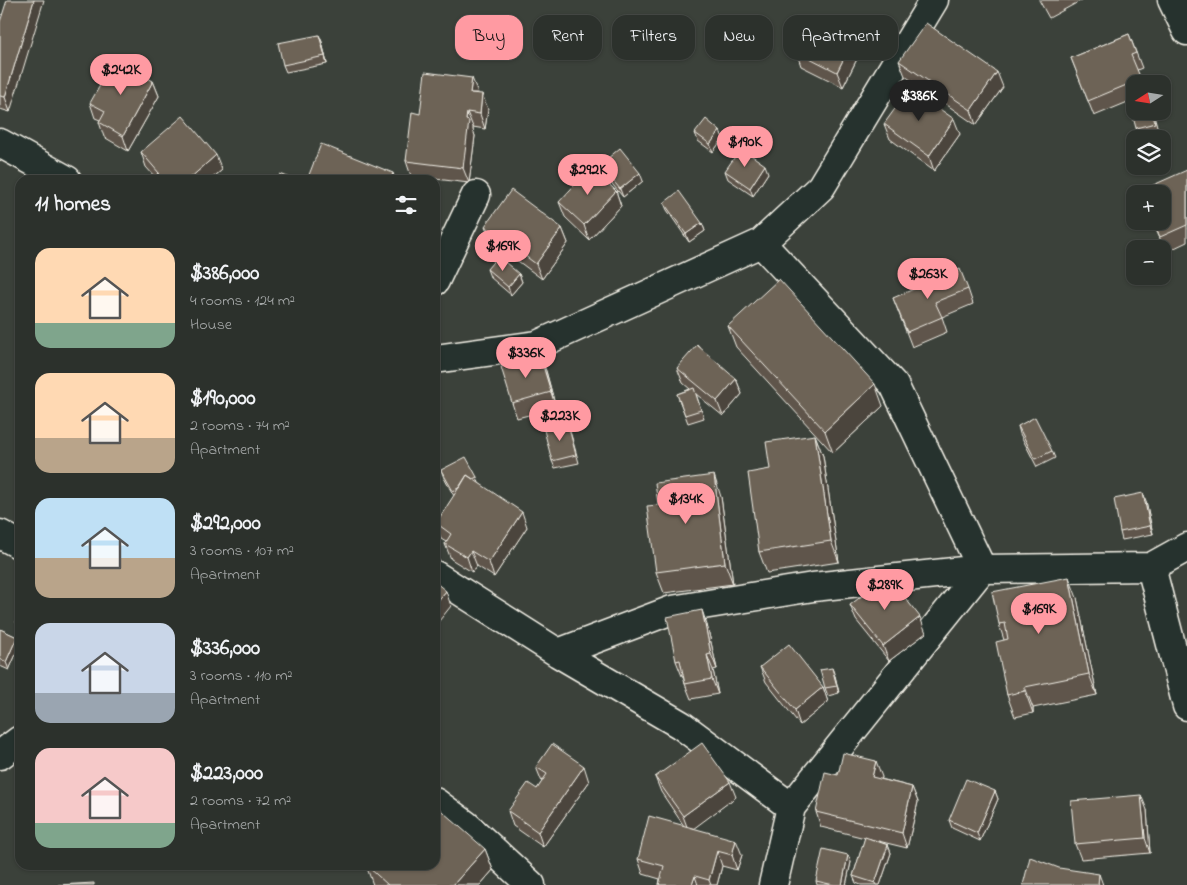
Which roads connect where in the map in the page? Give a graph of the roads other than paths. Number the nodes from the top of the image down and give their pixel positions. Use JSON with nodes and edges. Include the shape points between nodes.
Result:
{"nodes":[{"id":1,"x":934,"y":0,"type":"edge"},
{"id":2,"x":1172,"y":0,"type":"edge"},
{"id":3,"x":1187,"y":31,"type":"edge"},
{"id":4,"x":0,"y":143,"type":"edge"},
{"id":5,"x":58,"y":175,"type":"edge"},
{"id":6,"x":476,"y":194,"type":"dead end"},
{"id":7,"x":761,"y":243,"type":"junction"},
{"id":8,"x":440,"y":270,"type":"edge"},
{"id":9,"x":440,"y":358,"type":"edge"},
{"id":10,"x":0,"y":534,"type":"edge"},
{"id":11,"x":15,"y":542,"type":"edge"},
{"id":12,"x":1187,"y":547,"type":"edge"},
{"id":13,"x":1151,"y":567,"type":"junction"},
{"id":14,"x":982,"y":569,"type":"junction"},
{"id":15,"x":440,"y":579,"type":"edge"},
{"id":16,"x":558,"y":653,"type":"junction"},
{"id":17,"x":1187,"y":706,"type":"edge"},
{"id":18,"x":15,"y":744,"type":"edge"},
{"id":19,"x":0,"y":756,"type":"edge"},
{"id":20,"x":440,"y":806,"type":"edge"},
{"id":21,"x":791,"y":808,"type":"junction"},
{"id":22,"x":531,"y":885,"type":"edge"},
{"id":23,"x":773,"y":885,"type":"edge"}],
"edges":[{"from":1,"to":7,"type":"street","via":[[821,187]]},
{"from":2,"to":3,"type":"street"},
{"from":4,"to":5,"type":"street"},
{"from":6,"to":8,"type":"street"},
{"from":7,"to":9,"type":"street","via":[[537,345]]},
{"from":7,"to":14,"type":"street","via":[[894,385]]},
{"from":10,"to":11,"type":"street"},
{"from":12,"to":13,"type":"street"},
{"from":13,"to":14,"type":"street"},
{"from":13,"to":17,"type":"street"},
{"from":14,"to":16,"type":"street","via":[[813,587],[672,610]]},
{"from":14,"to":21,"type":"street"},
{"from":15,"to":16,"type":"street"},
{"from":16,"to":21,"type":"street","via":[[681,725]]},
{"from":18,"to":19,"type":"street"},
{"from":20,"to":22,"type":"street","via":[[466,825]]},
{"from":21,"to":23,"type":"street"}]}
